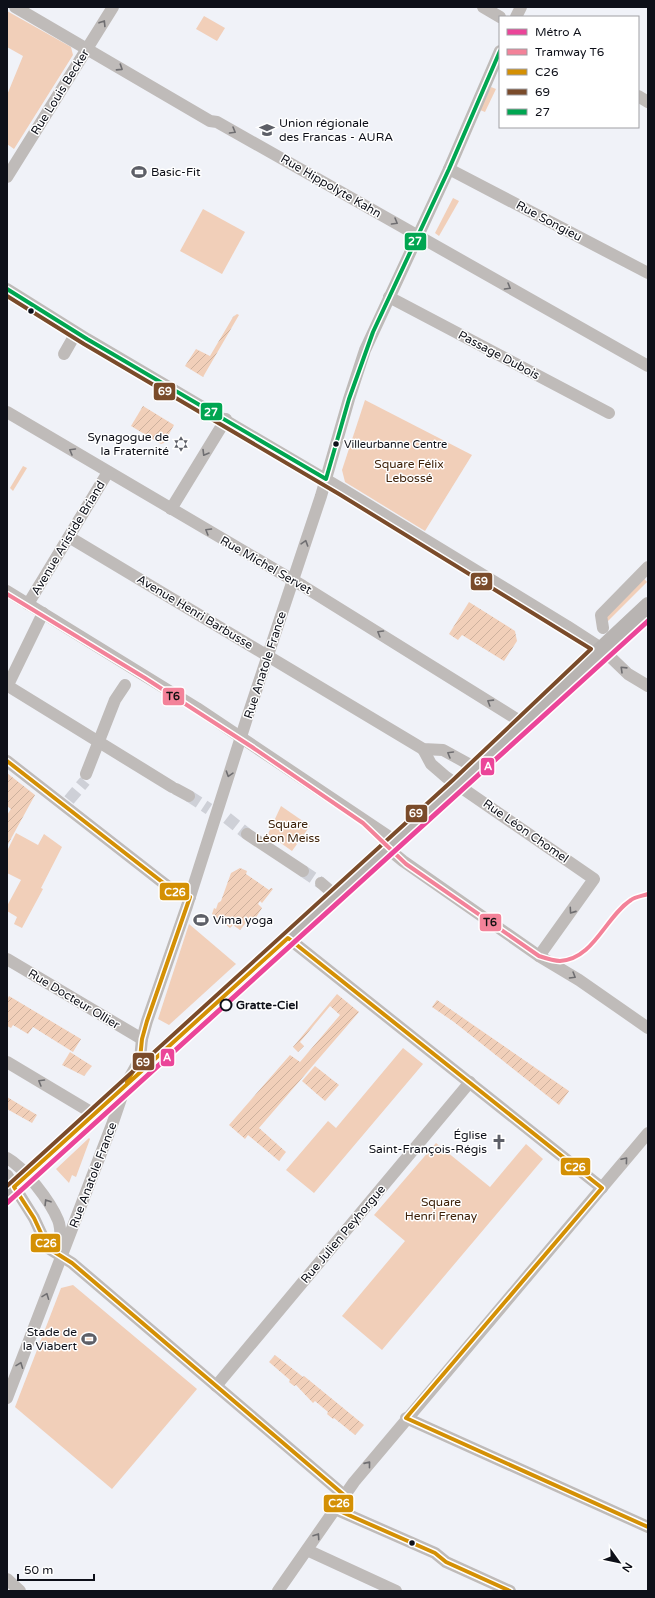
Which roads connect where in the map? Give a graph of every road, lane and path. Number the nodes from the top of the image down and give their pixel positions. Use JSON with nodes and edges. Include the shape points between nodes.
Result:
{"nodes":[{"id":1,"x":15,"y":7,"type":"edge"},
{"id":2,"x":113,"y":7,"type":"edge"},
{"id":3,"x":483,"y":7,"type":"edge"},
{"id":4,"x":521,"y":7,"type":"edge"},
{"id":5,"x":499,"y":16,"type":"edge"},
{"id":6,"x":516,"y":16,"type":"edge"},
{"id":7,"x":87,"y":47,"type":"junction"},
{"id":8,"x":499,"y":53,"type":"edge"},
{"id":9,"x":639,"y":97,"type":"edge"},
{"id":10,"x":648,"y":102,"type":"edge"},
{"id":11,"x":449,"y":170,"type":"junction"},
{"id":12,"x":7,"y":176,"type":"edge"},
{"id":13,"x":419,"y":236,"type":"junction"},
{"id":14,"x":648,"y":273,"type":"edge"},
{"id":15,"x":7,"y":289,"type":"edge"},
{"id":16,"x":389,"y":296,"type":"junction"},
{"id":17,"x":76,"y":333,"type":"junction"},
{"id":18,"x":64,"y":354,"type":"dead end"},
{"id":19,"x":648,"y":366,"type":"edge"},
{"id":20,"x":7,"y":412,"type":"edge"},
{"id":21,"x":609,"y":413,"type":"dead end"},
{"id":22,"x":226,"y":420,"type":"junction"},
{"id":23,"x":108,"y":472,"type":"junction"},
{"id":24,"x":326,"y":479,"type":"junction"},
{"id":25,"x":171,"y":509,"type":"junction"},
{"id":26,"x":69,"y":537,"type":"junction"},
{"id":27,"x":648,"y":567,"type":"edge"},
{"id":28,"x":293,"y":580,"type":"junction"},
{"id":29,"x":7,"y":591,"type":"edge"},
{"id":30,"x":28,"y":604,"type":"junction"},
{"id":31,"x":648,"y":606,"type":"edge"},
{"id":32,"x":42,"y":613,"type":"junction"},
{"id":33,"x":603,"y":628,"type":"dead end"},
{"id":34,"x":601,"y":648,"type":"junction"},
{"id":35,"x":268,"y":655,"type":"junction"},
{"id":36,"x":135,"y":668,"type":"junction"},
{"id":37,"x":8,"y":686,"type":"edge"},
{"id":38,"x":648,"y":686,"type":"edge"},
{"id":39,"x":523,"y":723,"type":"junction"},
{"id":40,"x":241,"y":737,"type":"junction"},
{"id":41,"x":100,"y":740,"type":"junction"},
{"id":42,"x":423,"y":749,"type":"junction"},
{"id":43,"x":7,"y":761,"type":"edge"},
{"id":44,"x":474,"y":768,"type":"junction"},
{"id":45,"x":86,"y":774,"type":"tunnel mouth"},
{"id":46,"x":458,"y":784,"type":"junction"},
{"id":47,"x":189,"y":796,"type":"tunnel mouth"},
{"id":48,"x":248,"y":834,"type":"tunnel mouth"},
{"id":49,"x":390,"y":843,"type":"junction"},
{"id":50,"x":303,"y":871,"type":"tunnel mouth"},
{"id":51,"x":320,"y":883,"type":"tunnel mouth"},
{"id":52,"x":335,"y":895,"type":"junction"},
{"id":53,"x":190,"y":897,"type":"junction"},
{"id":54,"x":288,"y":938,"type":"junction"},
{"id":55,"x":539,"y":956,"type":"junction"},
{"id":56,"x":7,"y":959,"type":"edge"},
{"id":57,"x":648,"y":1028,"type":"edge"},
{"id":58,"x":142,"y":1039,"type":"junction"},
{"id":59,"x":7,"y":1062,"type":"edge"},
{"id":60,"x":470,"y":1082,"type":"junction"},
{"id":61,"x":126,"y":1084,"type":"junction"},
{"id":62,"x":94,"y":1114,"type":"junction"},
{"id":63,"x":648,"y":1133,"type":"edge"},
{"id":64,"x":7,"y":1158,"type":"edge"},
{"id":65,"x":27,"y":1176,"type":"junction"},
{"id":66,"x":9,"y":1186,"type":"edge"},
{"id":67,"x":602,"y":1188,"type":"junction"},
{"id":68,"x":34,"y":1218,"type":"junction"},
{"id":69,"x":66,"y":1230,"type":"junction"},
{"id":70,"x":61,"y":1257,"type":"junction"},
{"id":71,"x":216,"y":1386,"type":"junction"},
{"id":72,"x":7,"y":1398,"type":"edge"},
{"id":73,"x":406,"y":1418,"type":"junction"},
{"id":74,"x":344,"y":1495,"type":"junction"},
{"id":75,"x":335,"y":1509,"type":"junction"},
{"id":76,"x":648,"y":1527,"type":"edge"},
{"id":77,"x":307,"y":1550,"type":"junction"},
{"id":78,"x":7,"y":1579,"type":"edge"},
{"id":79,"x":20,"y":1591,"type":"edge"},
{"id":80,"x":278,"y":1591,"type":"edge"},
{"id":81,"x":396,"y":1591,"type":"edge"},
{"id":82,"x":510,"y":1591,"type":"edge"}],
"edges":[{"from":1,"to":7,"type":"street","name":"Rue Hippolyte Kahn"},
{"from":7,"to":2,"type":"street","name":"Rue Louis Becker","one_way":true},
{"from":3,"to":5,"type":"street"},
{"from":4,"to":6,"type":"street"},
{"from":7,"to":12,"type":"street","name":"Rue Louis Becker"},
{"from":7,"to":13,"type":"street","name":"Rue Hippolyte Kahn","one_way":true,"via":[[168,97]]},
{"from":8,"to":11,"type":"street","name":"Rue Anatole France"},
{"from":9,"to":10,"type":"street"},
{"from":11,"to":13,"type":"street","name":"Rue Anatole France"},
{"from":11,"to":14,"type":"street","name":"Rue Songieu"},
{"from":13,"to":16,"type":"street","name":"Rue Anatole France"},
{"from":13,"to":19,"type":"street","name":"Rue Hippolyte Kahn","one_way":true},
{"from":15,"to":17,"type":"street"},
{"from":16,"to":21,"type":"street","name":"Passage Dubois"},
{"from":16,"to":24,"type":"street","name":"Rue Anatole France","via":[[365,350]]},
{"from":17,"to":18,"type":"street"},
{"from":17,"to":22,"type":"street"},
{"from":23,"to":20,"type":"street","name":"Rue Michel Servet","one_way":true},
{"from":22,"to":24,"type":"street"},
{"from":22,"to":25,"type":"street","one_way":true},
{"from":23,"to":25,"type":"street","name":"Rue Michel Servet"},
{"from":23,"to":26,"type":"street","name":"Avenue Aristide Briand"},
{"from":28,"to":24,"type":"street","name":"Rue Anatole France","one_way":true},
{"from":24,"to":34,"type":"street"},
{"from":28,"to":25,"type":"street","name":"Rue Michel Servet","one_way":true},
{"from":26,"to":30,"type":"street","name":"Avenue Aristide Briand"},
{"from":26,"to":35,"type":"street","name":"Avenue Henri Barbusse"},
{"from":27,"to":33,"type":"street","via":[[600,615]]},
{"from":28,"to":35,"type":"street","name":"Rue Anatole France"},
{"from":39,"to":28,"type":"street","name":"Rue Michel Servet","one_way":true},
{"from":29,"to":30,"type":"street"},
{"from":30,"to":32,"type":"street"},
{"from":31,"to":34,"type":"main road"},
{"from":32,"to":36,"type":"street"},
{"from":32,"to":37,"type":"street"},
{"from":38,"to":34,"type":"street","one_way":true,"via":[[628,674]]},
{"from":34,"to":39,"type":"main road"},
{"from":35,"to":40,"type":"street","name":"Rue Anatole France"},
{"from":35,"to":42,"type":"street","name":"Avenue Henri Barbusse"},
{"from":36,"to":40,"type":"street"},
{"from":36,"to":41,"type":"street","via":[[116,700]]},
{"from":37,"to":41,"type":"street"},
{"from":39,"to":44,"type":"main road"},
{"from":40,"to":49,"type":"street"},
{"from":40,"to":53,"type":"street","name":"Rue Anatole France","one_way":true},
{"from":41,"to":45,"type":"street"},
{"from":41,"to":47,"type":"street"},
{"from":44,"to":42,"type":"street","name":"Avenue Henri Barbusse","one_way":true,"via":[[443,750]]},
{"from":42,"to":46,"type":"street","name":"Avenue Henri Barbusse","via":[[431,764]]},
{"from":43,"to":53,"type":"street","via":[[175,892]]},
{"from":44,"to":46,"type":"main road"},
{"from":46,"to":49,"type":"main road"},
{"from":46,"to":55,"type":"street","name":"Rue Léon Chomel","one_way":true,"via":[[594,879]]},
{"from":48,"to":50,"type":"street"},
{"from":49,"to":52,"type":"main road"},
{"from":49,"to":55,"type":"street","via":[[403,861]]},
{"from":51,"to":52,"type":"street"},
{"from":52,"to":54,"type":"main road"},
{"from":53,"to":58,"type":"street","name":"Rue Anatole France"},
{"from":54,"to":60,"type":"street"},
{"from":54,"to":61,"type":"main road"},
{"from":55,"to":57,"type":"street","one_way":true,"via":[[579,980]]},
{"from":56,"to":58,"type":"street","name":"Rue Docteur Ollier"},
{"from":58,"to":61,"type":"street","name":"Rue Anatole France","via":[[140,1059]]},
{"from":62,"to":59,"type":"street","one_way":true},
{"from":60,"to":67,"type":"street"},
{"from":60,"to":71,"type":"street","name":"Rue Julien Peyhorgue"},
{"from":61,"to":62,"type":"main road"},
{"from":61,"to":69,"type":"street","name":"Rue Anatole France","via":[[114,1122]]},
{"from":62,"to":65,"type":"main road"},
{"from":67,"to":63,"type":"street","one_way":true},
{"from":64,"to":65,"type":"street","via":[[16,1163]]},
{"from":65,"to":66,"type":"main road"},
{"from":69,"to":65,"type":"street","one_way":true},
{"from":66,"to":68,"type":"street"},
{"from":67,"to":73,"type":"street"},
{"from":68,"to":69,"type":"street","via":[[49,1231]]},
{"from":68,"to":70,"type":"street","via":[[48,1248]]},
{"from":69,"to":70,"type":"street","name":"Rue Anatole France"},
{"from":70,"to":71,"type":"street","via":[[72,1263]]},
{"from":72,"to":70,"type":"street","name":"Rue Anatole France","one_way":true},
{"from":71,"to":74,"type":"street"},
{"from":74,"to":73,"type":"street","one_way":true},
{"from":73,"to":76,"type":"street"},
{"from":74,"to":75,"type":"street"},
{"from":77,"to":75,"type":"street","one_way":true},
{"from":75,"to":82,"type":"street","via":[[435,1553],[446,1562]]},
{"from":77,"to":80,"type":"street"},
{"from":77,"to":81,"type":"street"},
{"from":78,"to":79,"type":"street"}]}
